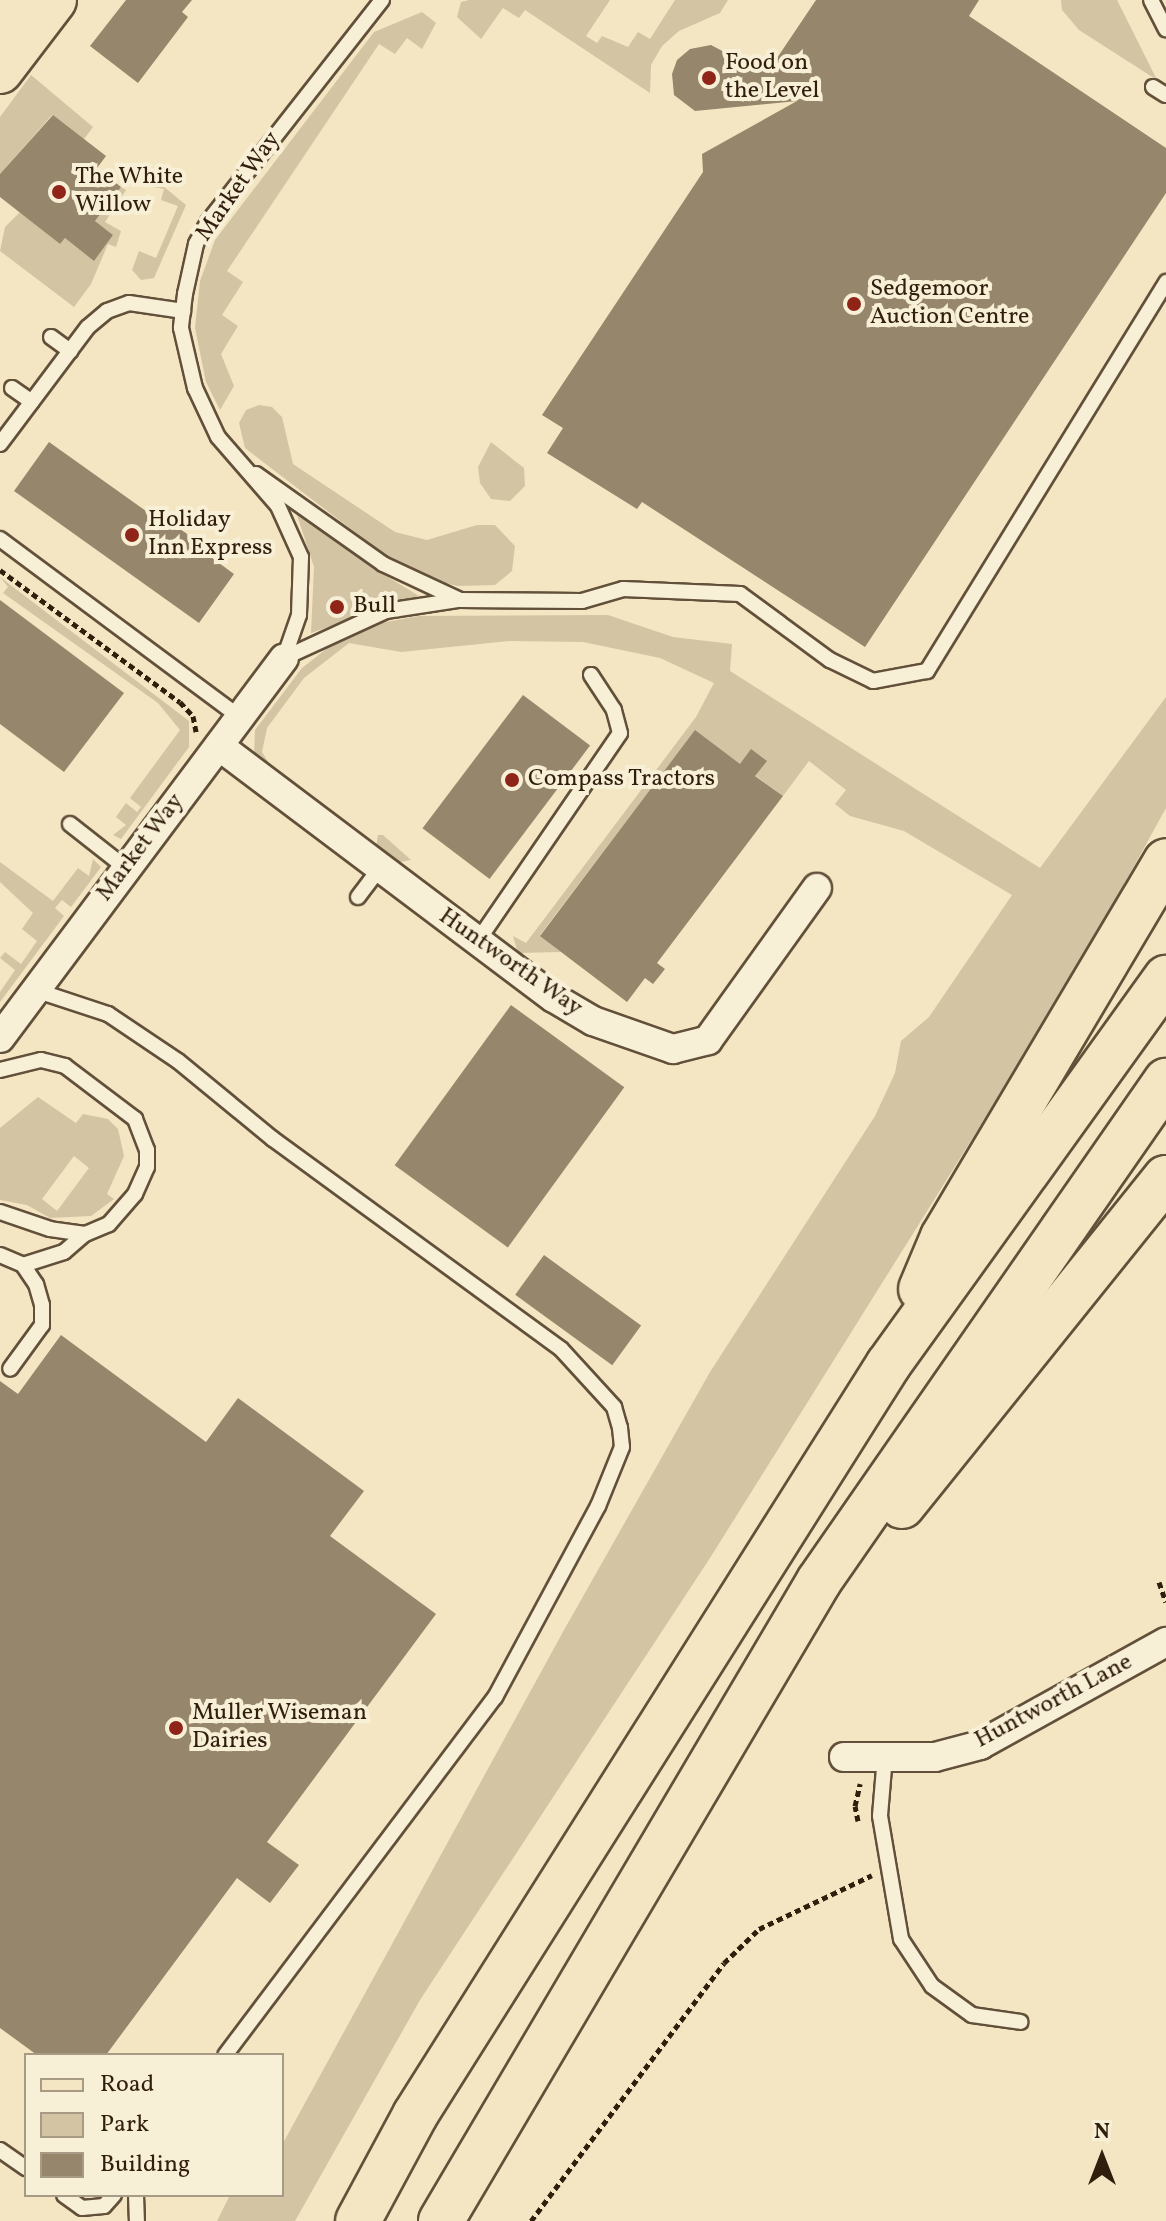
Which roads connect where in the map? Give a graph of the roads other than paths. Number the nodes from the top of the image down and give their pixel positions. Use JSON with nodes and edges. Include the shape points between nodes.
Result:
{"nodes":[{"id":1,"x":13,"y":0,"type":"edge"},
{"id":2,"x":54,"y":0,"type":"edge"},
{"id":3,"x":382,"y":0,"type":"edge"},
{"id":4,"x":1151,"y":0,"type":"edge"},
{"id":5,"x":0,"y":16,"type":"edge"},
{"id":6,"x":1166,"y":29,"type":"edge"},
{"id":7,"x":0,"y":71,"type":"edge"},
{"id":8,"x":1166,"y":282,"type":"edge"},
{"id":9,"x":183,"y":311,"type":"junction"},
{"id":10,"x":51,"y":337,"type":"dead end"},
{"id":11,"x":70,"y":351,"type":"junction"},
{"id":12,"x":12,"y":388,"type":"dead end"},
{"id":13,"x":32,"y":402,"type":"junction"},
{"id":14,"x":0,"y":444,"type":"edge"},
{"id":15,"x":250,"y":471,"type":"junction"},
{"id":16,"x":0,"y":539,"type":"edge"},
{"id":17,"x":459,"y":600,"type":"junction"},
{"id":18,"x":284,"y":658,"type":"junction"},
{"id":19,"x":591,"y":675,"type":"dead end"},
{"id":20,"x":242,"y":719,"type":"junction"},
{"id":21,"x":219,"y":746,"type":"junction"},
{"id":22,"x":70,"y":824,"type":"dead end"},
{"id":23,"x":1166,"y":861,"type":"edge"},
{"id":24,"x":126,"y":868,"type":"junction"},
{"id":25,"x":380,"y":868,"type":"junction"},
{"id":26,"x":817,"y":888,"type":"dead end"},
{"id":27,"x":358,"y":897,"type":"dead end"},
{"id":28,"x":477,"y":942,"type":"junction"},
{"id":29,"x":1166,"y":978,"type":"edge"},
{"id":30,"x":35,"y":990,"type":"junction"},
{"id":31,"x":0,"y":1038,"type":"edge"},
{"id":32,"x":0,"y":1070,"type":"edge"},
{"id":33,"x":1166,"y":1081,"type":"edge"},
{"id":34,"x":1166,"y":1178,"type":"edge"},
{"id":35,"x":0,"y":1212,"type":"edge"},
{"id":36,"x":85,"y":1234,"type":"junction"},
{"id":37,"x":0,"y":1255,"type":"edge"},
{"id":38,"x":23,"y":1265,"type":"junction"},
{"id":39,"x":888,"y":1365,"type":"junction"},
{"id":40,"x":10,"y":1369,"type":"dead end"},
{"id":41,"x":819,"y":1581,"type":"junction"},
{"id":42,"x":1166,"y":1642,"type":"edge"},
{"id":43,"x":867,"y":1756,"type":"joint"},
{"id":44,"x":1021,"y":2022,"type":"dead end"},
{"id":45,"x":227,"y":2053,"type":"edge"},
{"id":46,"x":0,"y":2150,"type":"edge"},
{"id":47,"x":24,"y":2167,"type":"edge"},
{"id":48,"x":67,"y":2197,"type":"edge"},
{"id":49,"x":112,"y":2197,"type":"edge"},
{"id":50,"x":136,"y":2197,"type":"edge"},
{"id":51,"x":137,"y":2221,"type":"edge"},
{"id":52,"x":358,"y":2221,"type":"edge"},
{"id":53,"x":441,"y":2221,"type":"edge"}],
"edges":[{"from":1,"to":5,"type":"main road"},
{"from":2,"to":7,"type":"main road"},
{"from":3,"to":9,"type":"lane","name":"Market Way","via":[[208,222],[196,244]]},
{"from":4,"to":6,"type":"lane"},
{"from":8,"to":17,"type":"lane","name":"Market Way","via":[[927,671],[873,681],[830,660],[740,594],[623,589],[582,601]]},
{"from":9,"to":11,"type":"lane","via":[[129,303],[107,311]]},
{"from":9,"to":15,"type":"lane","name":"Market Way","via":[[183,342],[195,388],[218,437]]},
{"from":10,"to":11,"type":"lane"},
{"from":11,"to":13,"type":"lane"},
{"from":12,"to":13,"type":"lane"},
{"from":13,"to":14,"type":"lane"},
{"from":15,"to":17,"type":"lane","via":[[383,564]]},
{"from":15,"to":18,"type":"lane","name":"Market Way","via":[[278,506],[301,557],[299,615]]},
{"from":16,"to":20,"type":"lane"},
{"from":17,"to":18,"type":"lane","name":"Market Way","via":[[369,617]]},
{"from":18,"to":20,"type":"street","name":"Market Way"},
{"from":19,"to":28,"type":"lane","via":[[614,710],[620,733],[566,820]]},
{"from":20,"to":21,"type":"street","name":"Market Way"},
{"from":21,"to":24,"type":"street","name":"Market Way"},
{"from":21,"to":25,"type":"street","name":"Huntworth Way"},
{"from":22,"to":24,"type":"lane"},
{"from":23,"to":39,"type":"main road","via":[[943,1237]]},
{"from":24,"to":30,"type":"street","name":"Market Way"},
{"from":25,"to":27,"type":"lane"},
{"from":25,"to":28,"type":"street","name":"Huntworth Way"},
{"from":26,"to":28,"type":"street","name":"Huntworth Way","via":[[708,1040],[693,1047],[656,1045],[593,1021]]},
{"from":29,"to":39,"type":"main road"},
{"from":30,"to":31,"type":"street","name":"Market Way"},
{"from":30,"to":45,"type":"lane","via":[[108,1014],[178,1061],[273,1139],[561,1349],[614,1407],[620,1428],[622,1447],[598,1506],[495,1697]]},
{"from":32,"to":36,"type":"lane","via":[[41,1060],[65,1066],[135,1119],[145,1135],[147,1167],[135,1194],[109,1224]]},
{"from":33,"to":41,"type":"main road"},
{"from":34,"to":41,"type":"main road","via":[[910,1499]]},
{"from":35,"to":36,"type":"lane"},
{"from":36,"to":38,"type":"lane","via":[[64,1252]]},
{"from":37,"to":38,"type":"lane"},
{"from":38,"to":40,"type":"lane","via":[[36,1284],[42,1325]]},
{"from":39,"to":52,"type":"main road","via":[[415,2115]]},
{"from":41,"to":53,"type":"main road"},
{"from":42,"to":43,"type":"street","name":"Huntworth Lane","via":[[980,1745],[935,1757]]},
{"from":43,"to":44,"type":"lane","via":[[901,1939],[932,1986],[972,2015]]},
{"from":46,"to":47,"type":"lane"},
{"from":48,"to":49,"type":"lane","via":[[82,2208],[104,2206]]},
{"from":50,"to":51,"type":"lane"}]}
